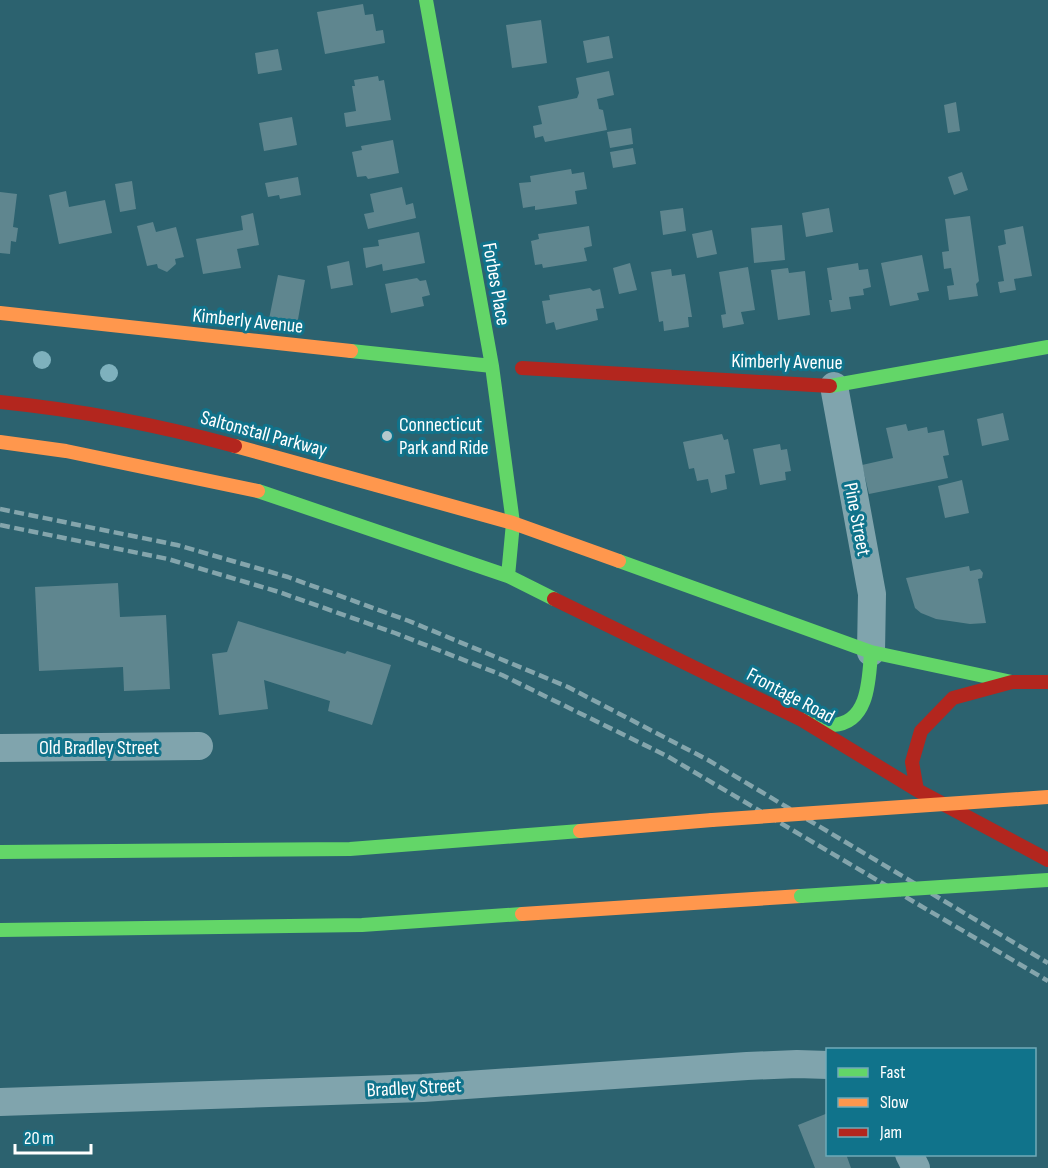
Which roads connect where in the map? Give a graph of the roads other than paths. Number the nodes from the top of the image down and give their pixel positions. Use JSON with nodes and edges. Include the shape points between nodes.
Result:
{"nodes":[{"id":1,"x":426,"y":0,"type":"edge"},
{"id":2,"x":0,"y":313,"type":"edge"},
{"id":3,"x":1048,"y":347,"type":"edge"},
{"id":4,"x":492,"y":366,"type":"junction"},
{"id":5,"x":522,"y":368,"type":"dead end"},
{"id":6,"x":834,"y":386,"type":"junction"},
{"id":7,"x":0,"y":402,"type":"edge"},
{"id":8,"x":0,"y":442,"type":"edge"},
{"id":9,"x":513,"y":523,"type":"junction"},
{"id":10,"x":508,"y":576,"type":"junction"},
{"id":11,"x":871,"y":652,"type":"junction"},
{"id":12,"x":1012,"y":682,"type":"junction"},
{"id":13,"x":1048,"y":682,"type":"edge"},
{"id":14,"x":802,"y":720,"type":"junction"},
{"id":15,"x":199,"y":746,"type":"dead end"},
{"id":16,"x":0,"y":748,"type":"edge"},
{"id":17,"x":917,"y":790,"type":"junction"},
{"id":18,"x":1048,"y":797,"type":"edge"},
{"id":19,"x":0,"y":852,"type":"edge"},
{"id":20,"x":1048,"y":860,"type":"edge"},
{"id":21,"x":1048,"y":880,"type":"edge"},
{"id":22,"x":0,"y":930,"type":"edge"},
{"id":23,"x":826,"y":1065,"type":"edge"},
{"id":24,"x":0,"y":1102,"type":"edge"}],
"edges":[{"from":1,"to":4,"type":"main road","name":"Forbes Place"},
{"from":2,"to":4,"type":"main road","name":"Kimberly Avenue"},
{"from":3,"to":6,"type":"main road","name":"Kimberly Avenue"},
{"from":4,"to":9,"type":"main road","name":"Forbes Place"},
{"from":5,"to":6,"type":"main road","name":"Kimberly Avenue"},
{"from":6,"to":11,"type":"street","name":"Pine Street","via":[[872,594]]},
{"from":7,"to":9,"type":"main road","name":"Saltonstall Parkway","via":[[56,408],[196,435]]},
{"from":8,"to":10,"type":"main road","via":[[66,451],[263,492]]},
{"from":9,"to":10,"type":"main road","name":"Forbes Place"},
{"from":9,"to":11,"type":"main road"},
{"from":10,"to":14,"type":"main road","name":"Frontage Road"},
{"from":11,"to":12,"type":"main road"},
{"from":11,"to":14,"type":"main road","via":[[866,699],[855,716],[832,725]]},
{"from":12,"to":13,"type":"main road"},
{"from":12,"to":17,"type":"main road","via":[[953,698],[921,731],[912,762]]},
{"from":14,"to":17,"type":"main road","name":"Frontage Road"},
{"from":15,"to":16,"type":"street","name":"Old Bradley Street"},
{"from":17,"to":20,"type":"main road","name":"Frontage Road"},
{"from":18,"to":19,"type":"main road","bridge":true,"via":[[350,849]]},
{"from":21,"to":22,"type":"main road","bridge":true,"via":[[362,925]]},
{"from":23,"to":24,"type":"street","name":"Bradley Street","via":[[747,1066],[423,1088]]}]}
